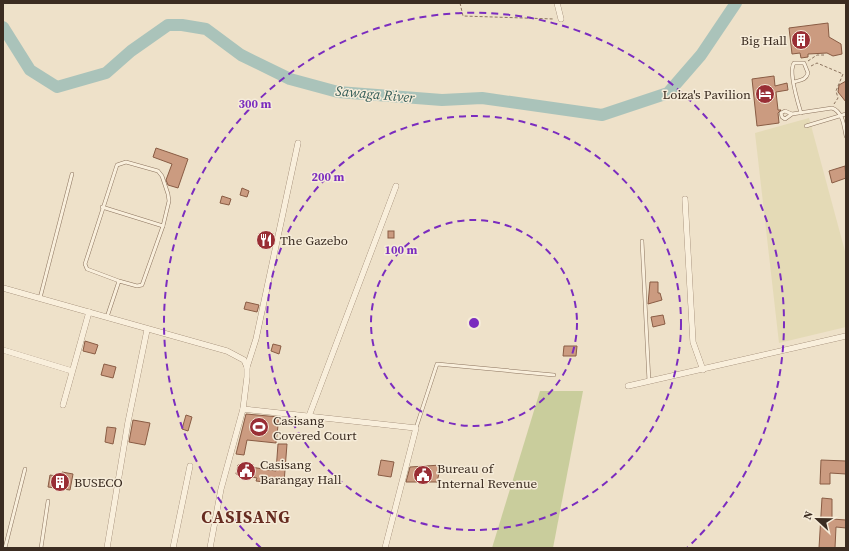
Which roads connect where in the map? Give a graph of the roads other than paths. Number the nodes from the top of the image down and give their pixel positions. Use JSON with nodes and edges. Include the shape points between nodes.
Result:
{"nodes":[{"id":1,"x":557,"y":3,"type":"edge"},
{"id":2,"x":561,"y":19,"type":"road end"},
{"id":3,"x":794,"y":82,"type":"junction"},
{"id":4,"x":801,"y":113,"type":"junction"},
{"id":5,"x":792,"y":114,"type":"dead end"},
{"id":6,"x":846,"y":114,"type":"edge"},
{"id":7,"x":841,"y":115,"type":"junction"},
{"id":8,"x":806,"y":126,"type":"dead end"},
{"id":9,"x":846,"y":136,"type":"edge"},
{"id":10,"x":298,"y":143,"type":"dead end"},
{"id":11,"x":72,"y":174,"type":"dead end"},
{"id":12,"x":396,"y":186,"type":"dead end"},
{"id":13,"x":685,"y":200,"type":"dead end"},
{"id":14,"x":102,"y":207,"type":"junction"},
{"id":15,"x":163,"y":226,"type":"junction"},
{"id":16,"x":642,"y":241,"type":"dead end"},
{"id":17,"x":119,"y":281,"type":"junction"},
{"id":18,"x":3,"y":288,"type":"edge"},
{"id":19,"x":40,"y":298,"type":"junction"},
{"id":20,"x":89,"y":312,"type":"junction"},
{"id":21,"x":107,"y":318,"type":"junction"},
{"id":22,"x":146,"y":330,"type":"junction"},
{"id":23,"x":846,"y":336,"type":"edge"},
{"id":24,"x":3,"y":350,"type":"edge"},
{"id":25,"x":247,"y":367,"type":"junction"},
{"id":26,"x":703,"y":370,"type":"junction"},
{"id":27,"x":72,"y":371,"type":"junction"},
{"id":28,"x":554,"y":375,"type":"dead end"},
{"id":29,"x":649,"y":382,"type":"junction"},
{"id":30,"x":628,"y":386,"type":"dead end"},
{"id":31,"x":63,"y":404,"type":"dead end"},
{"id":32,"x":243,"y":409,"type":"junction"},
{"id":33,"x":309,"y":416,"type":"junction"},
{"id":34,"x":416,"y":428,"type":"junction"},
{"id":35,"x":190,"y":466,"type":"dead end"},
{"id":36,"x":25,"y":469,"type":"dead end"},
{"id":37,"x":48,"y":501,"type":"dead end"},
{"id":38,"x":5,"y":548,"type":"edge"},
{"id":39,"x":41,"y":548,"type":"edge"},
{"id":40,"x":107,"y":548,"type":"edge"},
{"id":41,"x":173,"y":548,"type":"edge"},
{"id":42,"x":210,"y":548,"type":"edge"},
{"id":43,"x":385,"y":548,"type":"edge"}],
"edges":[{"from":1,"to":2,"type":"street"},
{"from":3,"to":3,"type":"lane","via":[[792,65],[797,62],[804,64],[808,73],[804,80]]},
{"from":3,"to":4,"type":"lane"},
{"from":4,"to":5,"type":"lane"},
{"from":4,"to":7,"type":"lane","via":[[832,108]]},
{"from":6,"to":7,"type":"lane"},
{"from":7,"to":8,"type":"lane"},
{"from":7,"to":9,"type":"lane"},
{"from":10,"to":25,"type":"street","via":[[256,339]]},
{"from":11,"to":19,"type":"lane"},
{"from":12,"to":33,"type":"street"},
{"from":13,"to":26,"type":"street","via":[[693,342]]},
{"from":14,"to":15,"type":"lane"},
{"from":14,"to":15,"type":"lane","via":[[119,162],[158,171],[162,176],[169,201]]},
{"from":14,"to":17,"type":"lane","via":[[86,267]]},
{"from":15,"to":17,"type":"lane","via":[[142,285]]},
{"from":16,"to":29,"type":"lane"},
{"from":17,"to":21,"type":"lane"},
{"from":18,"to":19,"type":"street"},
{"from":19,"to":20,"type":"street"},
{"from":20,"to":21,"type":"street"},
{"from":20,"to":27,"type":"street"},
{"from":21,"to":22,"type":"street"},
{"from":22,"to":25,"type":"street","via":[[227,351],[244,360]]},
{"from":22,"to":40,"type":"street"},
{"from":23,"to":26,"type":"street"},
{"from":24,"to":27,"type":"street"},
{"from":25,"to":32,"type":"street"},
{"from":26,"to":29,"type":"street"},
{"from":27,"to":31,"type":"street"},
{"from":28,"to":34,"type":"lane","via":[[437,364]]},
{"from":29,"to":30,"type":"street"},
{"from":32,"to":33,"type":"street"},
{"from":32,"to":42,"type":"street","via":[[221,489]]},
{"from":33,"to":34,"type":"street"},
{"from":34,"to":43,"type":"street"},
{"from":35,"to":41,"type":"street"},
{"from":36,"to":38,"type":"lane"},
{"from":37,"to":39,"type":"lane"}]}
